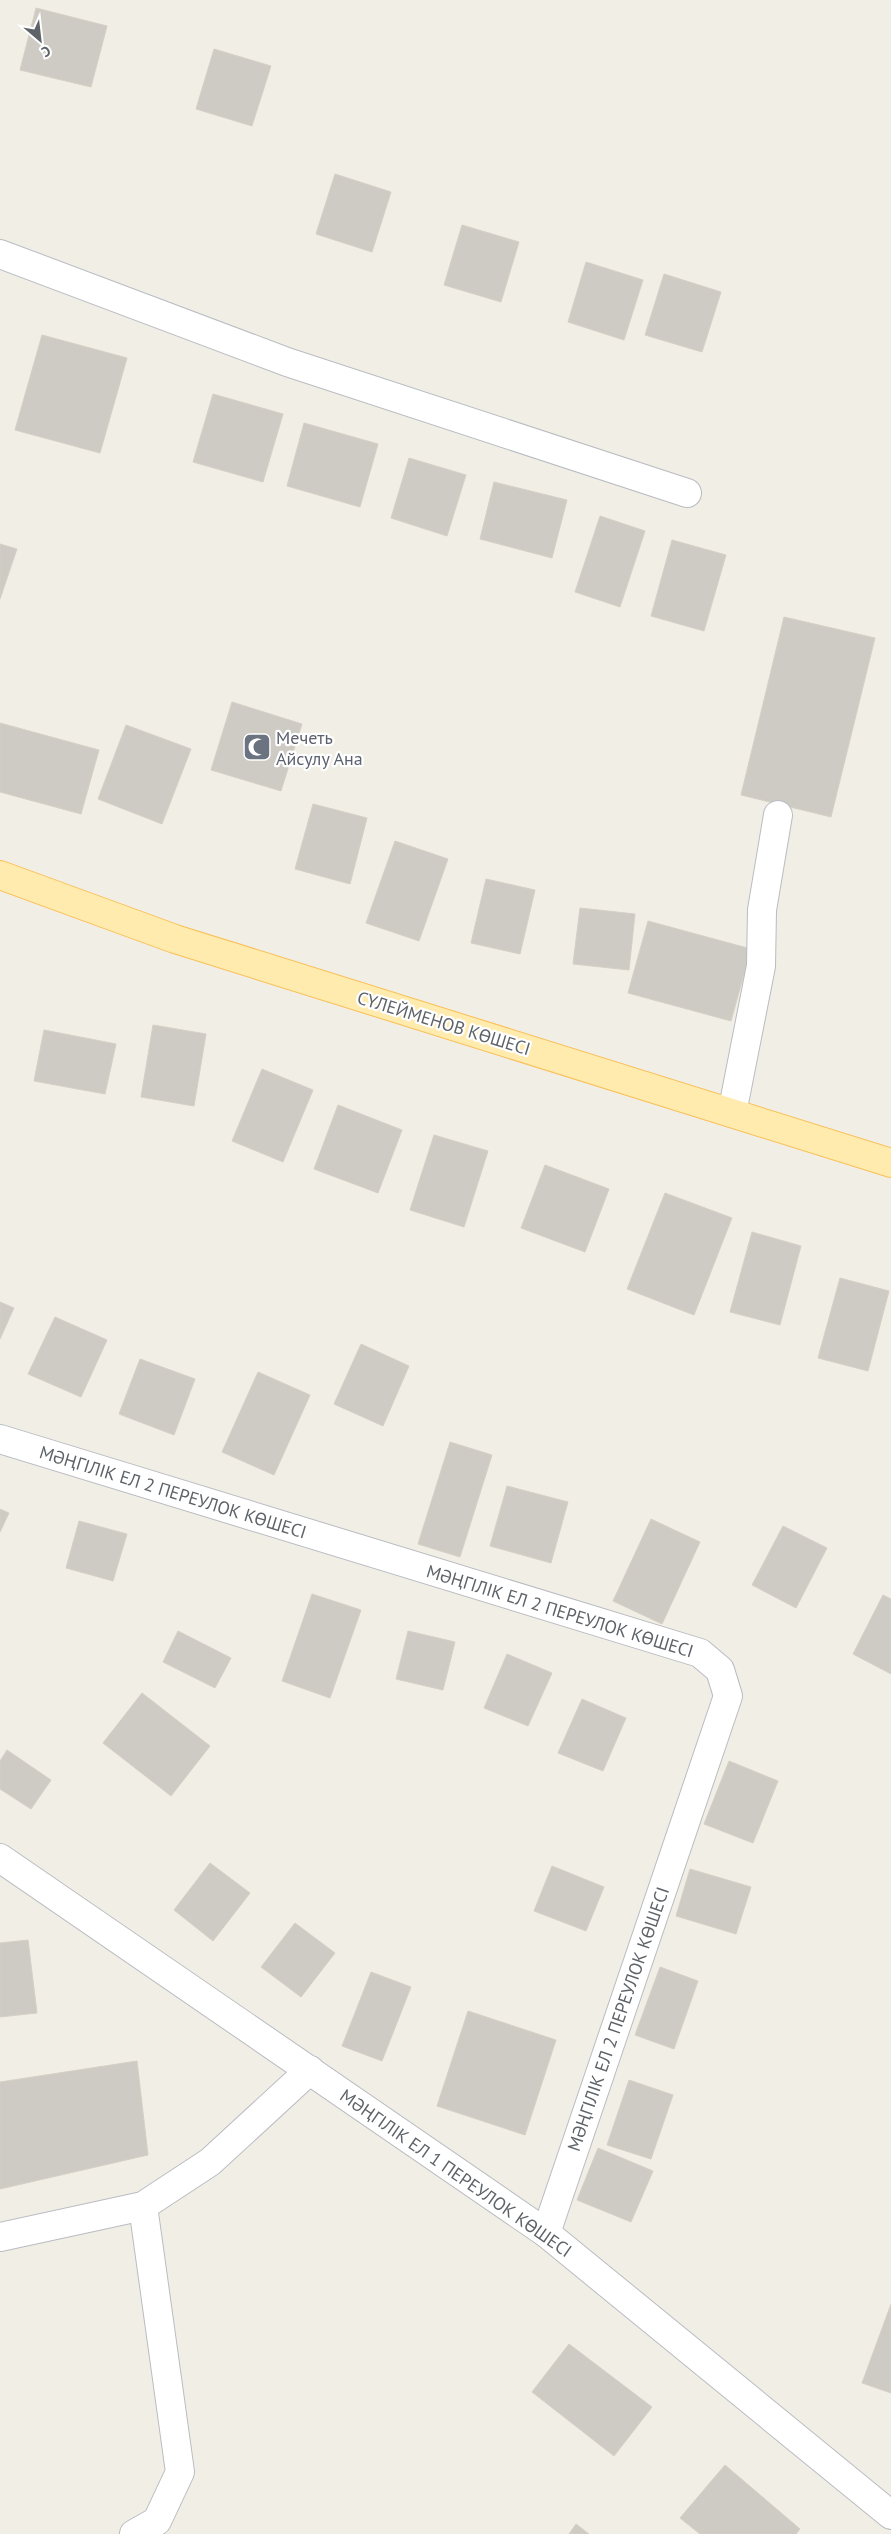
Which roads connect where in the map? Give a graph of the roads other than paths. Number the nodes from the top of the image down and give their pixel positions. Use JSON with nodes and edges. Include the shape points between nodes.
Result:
{"nodes":[{"id":1,"x":0,"y":254,"type":"edge"},
{"id":2,"x":687,"y":493,"type":"dead end"},
{"id":3,"x":778,"y":815,"type":"dead end"},
{"id":4,"x":0,"y":875,"type":"edge"},
{"id":5,"x":732,"y":1113,"type":"junction"},
{"id":6,"x":891,"y":1163,"type":"edge"},
{"id":7,"x":0,"y":1439,"type":"edge"},
{"id":8,"x":0,"y":1858,"type":"edge"},
{"id":9,"x":310,"y":2070,"type":"junction"},
{"id":10,"x":143,"y":2206,"type":"junction"},
{"id":11,"x":546,"y":2233,"type":"junction"},
{"id":12,"x":0,"y":2237,"type":"edge"},
{"id":13,"x":891,"y":2515,"type":"edge"},
{"id":14,"x":134,"y":2534,"type":"edge"}],
"edges":[{"from":1,"to":2,"type":"street","via":[[287,362]]},
{"from":3,"to":5,"type":"street","via":[[762,910],[761,966]]},
{"from":4,"to":5,"type":"main road","name":"СҮЛЕЙМЕНОВ КӨШЕСІ","via":[[176,939]]},
{"from":5,"to":6,"type":"main road","name":"СҮЛЕЙМЕНОВ КӨШЕСІ"},
{"from":7,"to":11,"type":"street","name":"МӘҢГІЛІК ЕЛ 2 ПЕРЕУЛОК КӨШЕСІ","via":[[700,1653],[720,1670],[728,1696]]},
{"from":8,"to":9,"type":"street","name":"МӘҢГІЛІК ЕЛ 1 ПЕРЕУЛОК КӨШЕСІ"},
{"from":9,"to":10,"type":"street","via":[[210,2162]]},
{"from":9,"to":11,"type":"street","name":"МӘҢГІЛІК ЕЛ 1 ПЕРЕУЛОК КӨШЕСІ"},
{"from":10,"to":12,"type":"street"},
{"from":10,"to":14,"type":"street","via":[[180,2472],[157,2521]]},
{"from":11,"to":13,"type":"street","name":"МӘҢГІЛІК ЕЛ 1 ПЕРЕУЛОК КӨШЕСІ"}]}
